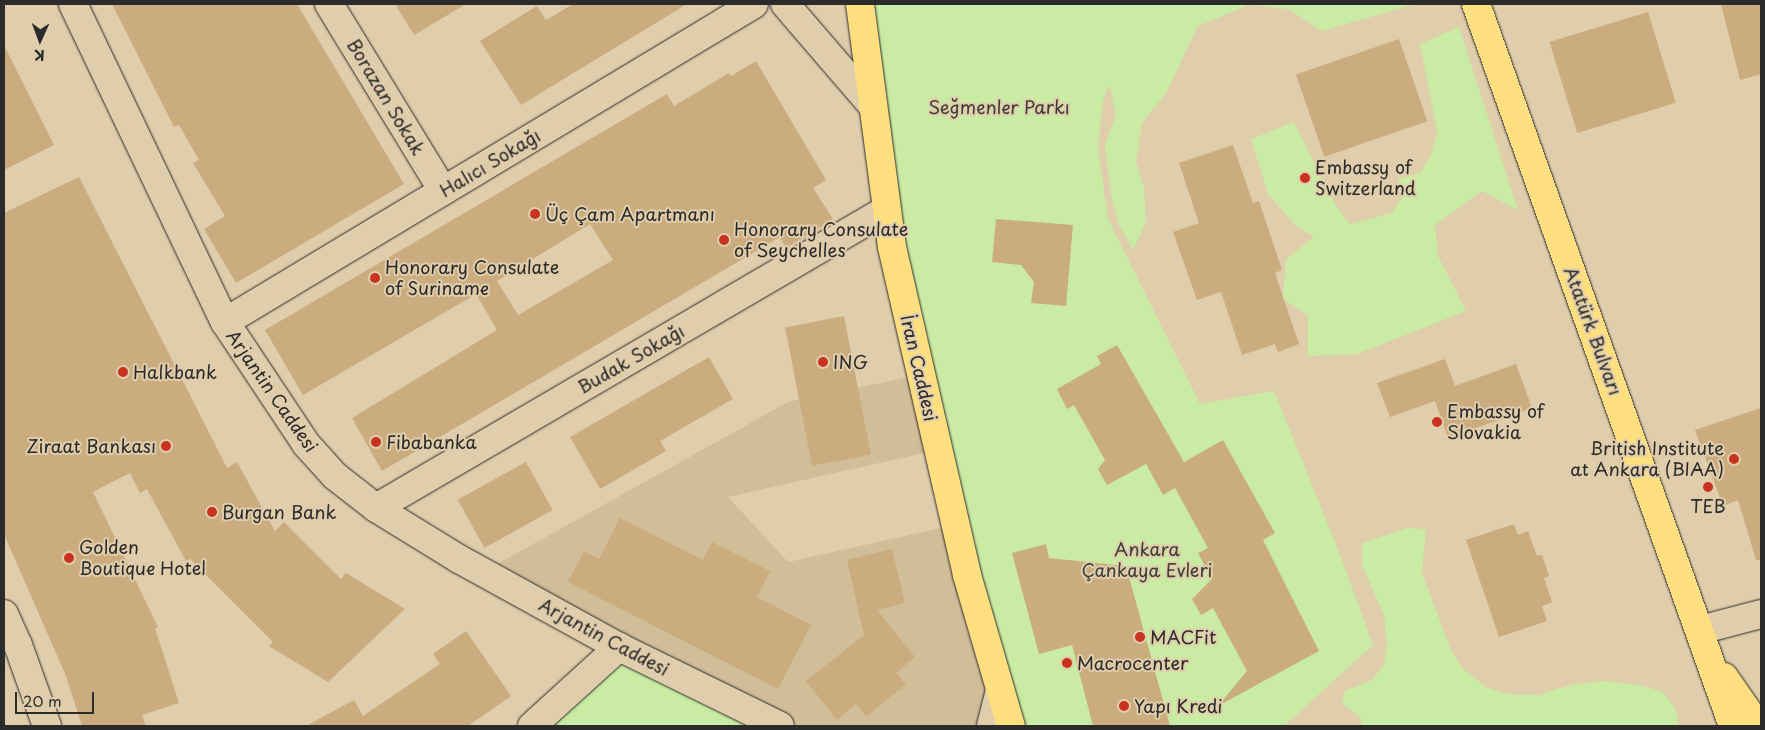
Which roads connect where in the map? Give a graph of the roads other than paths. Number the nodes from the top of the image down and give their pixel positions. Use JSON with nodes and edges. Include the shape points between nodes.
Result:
{"nodes":[{"id":1,"x":73,"y":4,"type":"edge"},
{"id":2,"x":329,"y":4,"type":"edge"},
{"id":3,"x":754,"y":4,"type":"edge"},
{"id":4,"x":785,"y":4,"type":"edge"},
{"id":5,"x":860,"y":4,"type":"edge"},
{"id":6,"x":1481,"y":5,"type":"edge"},
{"id":7,"x":872,"y":105,"type":"junction"},
{"id":8,"x":443,"y":191,"type":"junction"},
{"id":9,"x":886,"y":210,"type":"junction"},
{"id":10,"x":225,"y":322,"type":"junction"},
{"id":11,"x":376,"y":508,"type":"junction"},
{"id":12,"x":4,"y":614,"type":"edge"},
{"id":13,"x":1761,"y":614,"type":"edge"},
{"id":14,"x":1700,"y":630,"type":"junction"},
{"id":15,"x":619,"y":647,"type":"junction"},
{"id":16,"x":1710,"y":658,"type":"junction"},
{"id":17,"x":1000,"y":691,"type":"junction"},
{"id":18,"x":47,"y":726,"type":"edge"},
{"id":19,"x":532,"y":726,"type":"edge"},
{"id":20,"x":780,"y":726,"type":"edge"},
{"id":21,"x":991,"y":726,"type":"edge"},
{"id":22,"x":1010,"y":726,"type":"edge"},
{"id":23,"x":1733,"y":726,"type":"edge"},
{"id":24,"x":1758,"y":726,"type":"edge"}],
"edges":[{"from":1,"to":10,"type":"street","name":"Arjantin Caddesi"},
{"from":2,"to":8,"type":"street","name":"Borazan Sokak"},
{"from":3,"to":8,"type":"street","name":"Halıcı Sokağı"},
{"from":4,"to":7,"type":"street"},
{"from":5,"to":7,"type":"main road","name":"İran Caddesi"},
{"from":6,"to":14,"type":"main road","name":"Atatürk Bulvarı"},
{"from":7,"to":9,"type":"main road","name":"İran Caddesi"},
{"from":8,"to":10,"type":"street","name":"Halıcı Sokağı"},
{"from":9,"to":11,"type":"street","name":"Budak Sokağı"},
{"from":9,"to":17,"type":"main road","name":"İran Caddesi","via":[[937,450]]},
{"from":10,"to":11,"type":"street","name":"Arjantin Caddesi","via":[[306,444],[335,476]]},
{"from":11,"to":15,"type":"street","name":"Arjantin Caddesi","via":[[459,559]]},
{"from":12,"to":18,"type":"street"},
{"from":13,"to":14,"type":"street"},
{"from":14,"to":16,"type":"main road","name":"Atatürk Bulvarı"},
{"from":15,"to":19,"type":"street"},
{"from":15,"to":20,"type":"street","name":"Arjantin Caddesi"},
{"from":16,"to":23,"type":"main road","name":"Atatürk Bulvarı"},
{"from":16,"to":24,"type":"main road","name":"Atatürk Bulvarı"},
{"from":17,"to":21,"type":"street"},
{"from":17,"to":22,"type":"main road","name":"İran Caddesi"}]}
